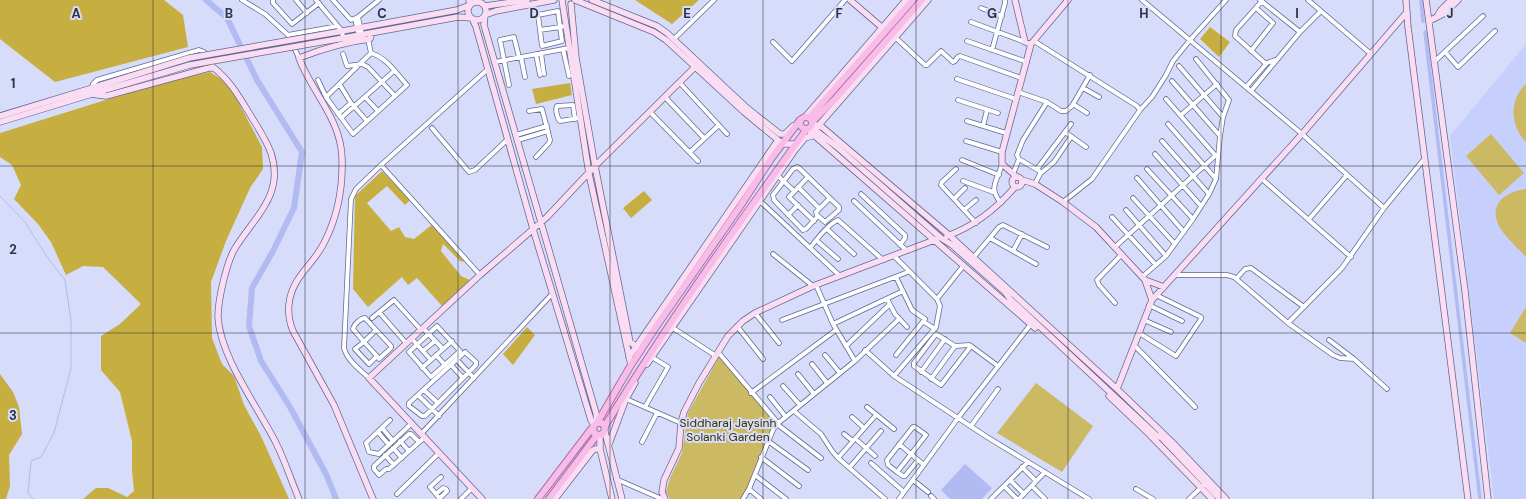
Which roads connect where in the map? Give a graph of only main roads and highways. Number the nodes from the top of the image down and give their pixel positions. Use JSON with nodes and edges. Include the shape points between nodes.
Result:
{"nodes":[{"id":1,"x":913,"y":0,"type":"edge"},
{"id":2,"x":922,"y":0,"type":"edge"},
{"id":3,"x":808,"y":124,"type":"junction"},
{"id":4,"x":594,"y":425,"type":"junction"},
{"id":5,"x":602,"y":432,"type":"junction"},
{"id":6,"x":538,"y":496,"type":"edge"},
{"id":7,"x":549,"y":499,"type":"edge"}],
"edges":[{"from":1,"to":3,"type":"main road","via":[[884,29]]},
{"from":2,"to":3,"type":"main road","via":[[894,37]]},
{"from":3,"to":4,"type":"main road","via":[[781,142],[638,348],[631,365]]},
{"from":3,"to":5,"type":"main road","via":[[650,356]]},
{"from":4,"to":5,"type":"main road","via":[[594,433]]},
{"from":4,"to":5,"type":"main road","via":[[602,423]]},
{"from":4,"to":6,"type":"main road"},
{"from":5,"to":7,"type":"main road"}]}
